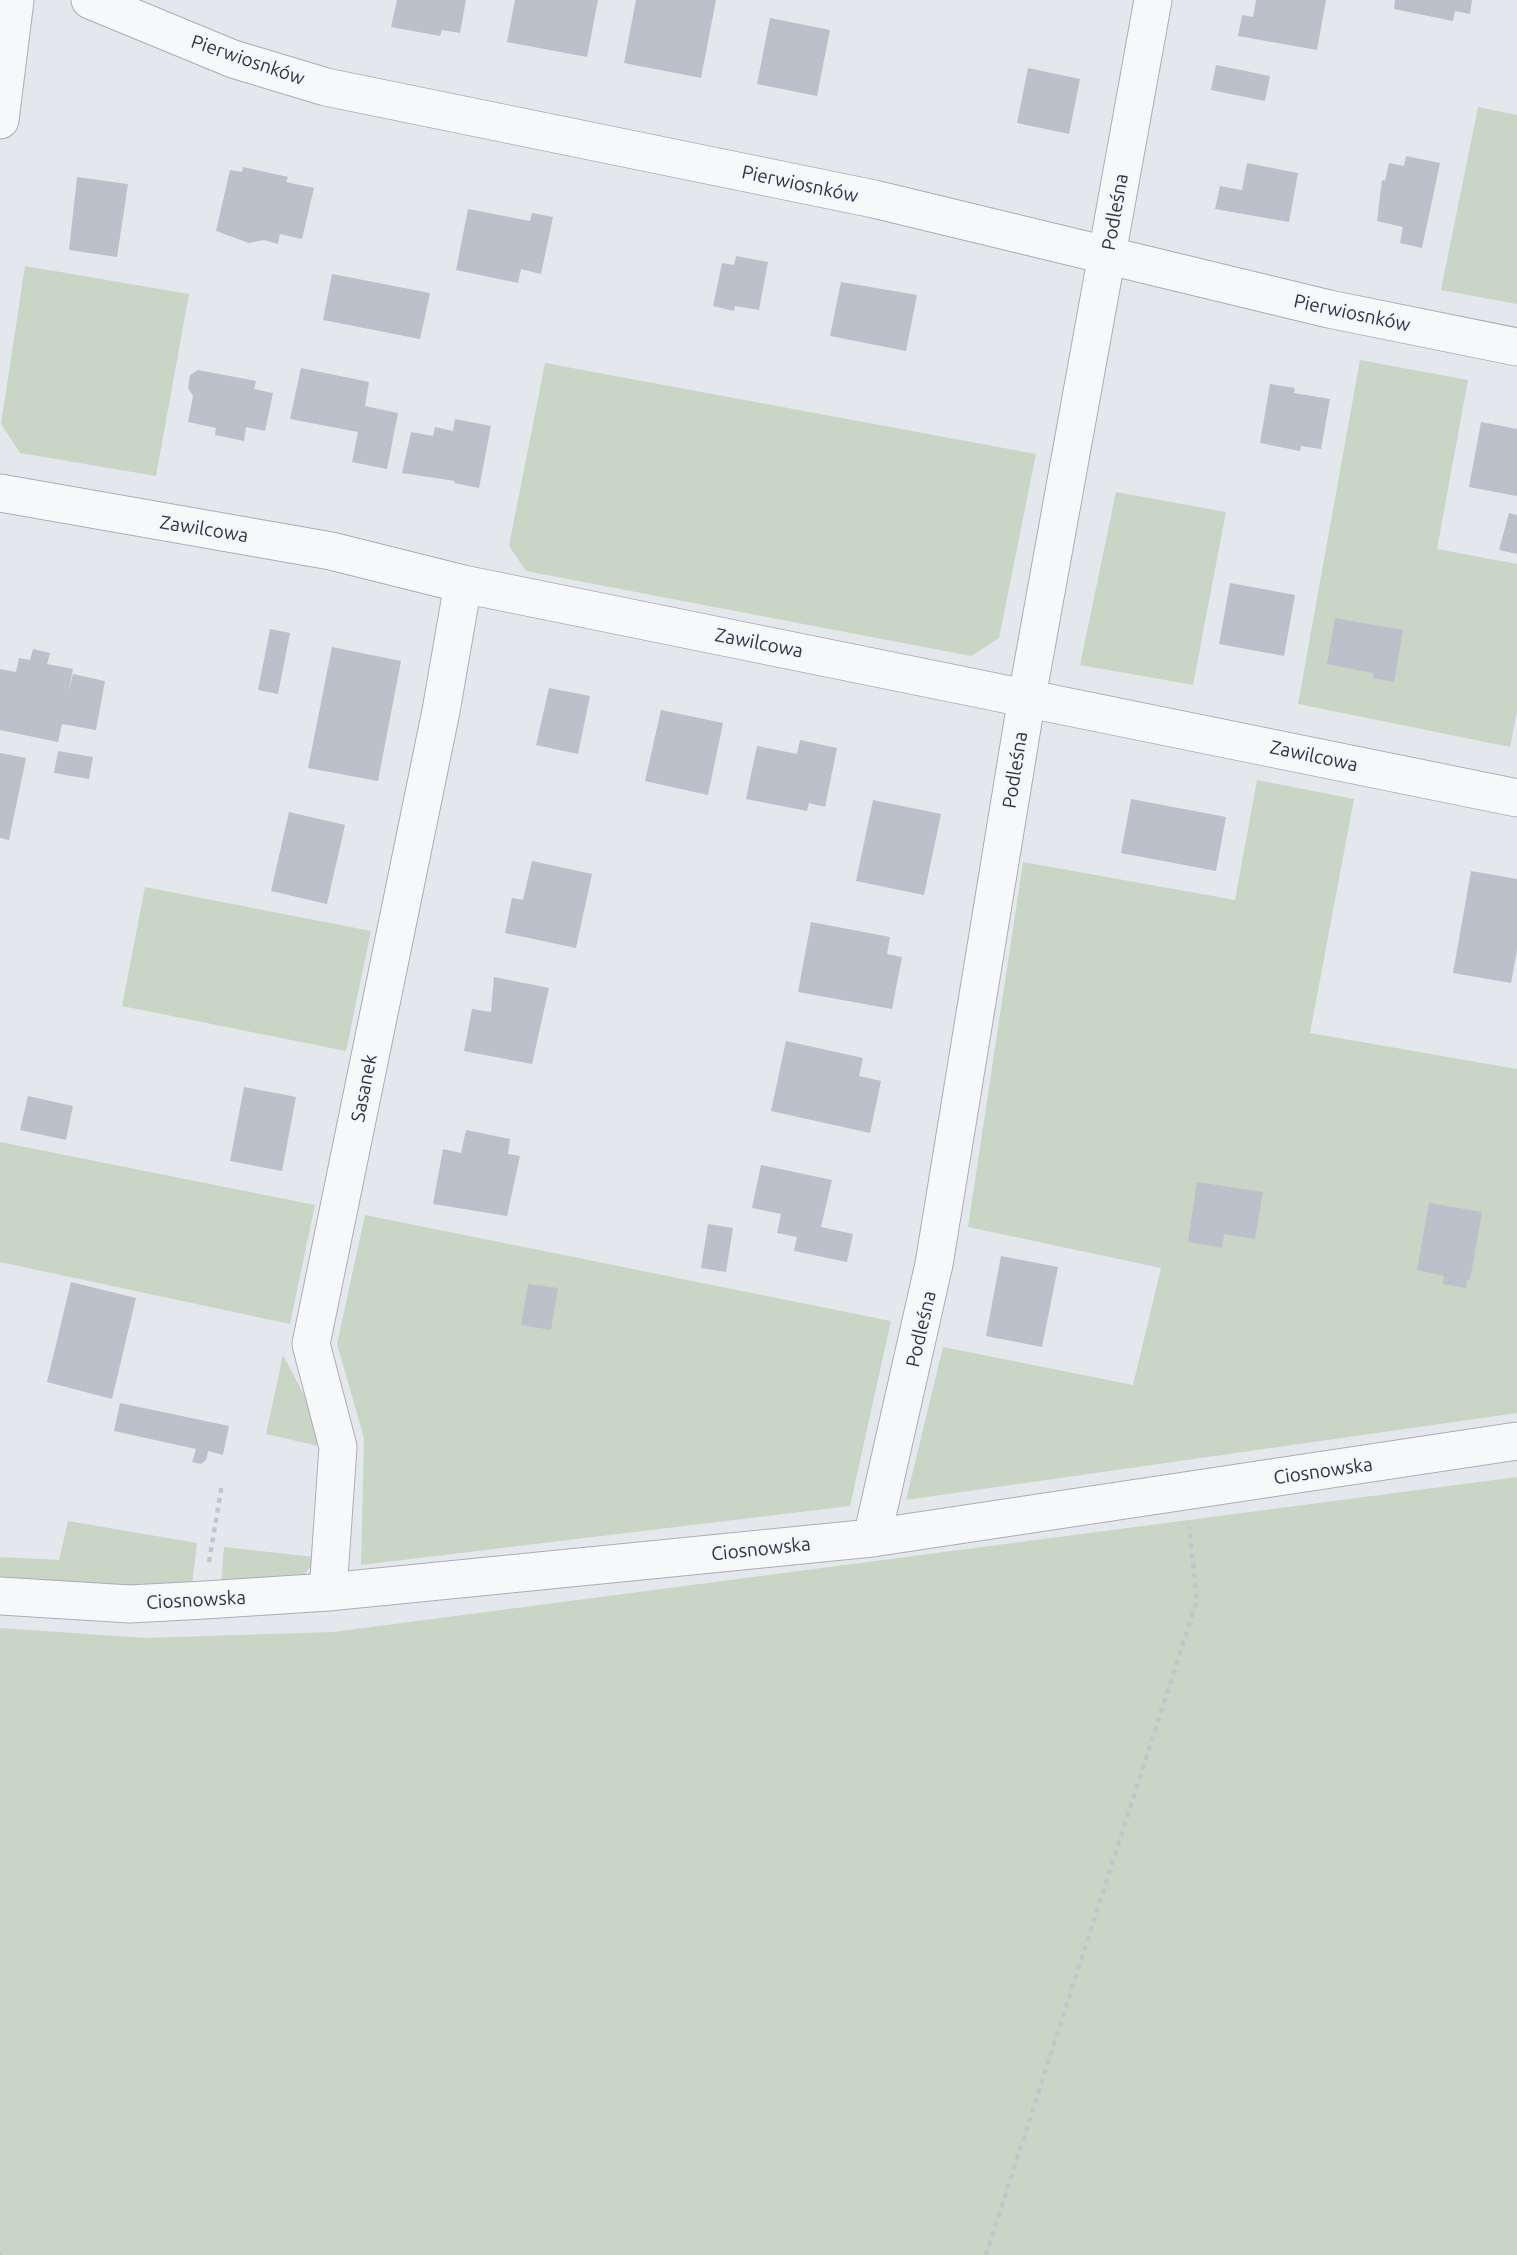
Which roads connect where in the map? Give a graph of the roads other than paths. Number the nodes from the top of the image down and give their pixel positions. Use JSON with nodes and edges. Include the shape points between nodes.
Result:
{"nodes":[{"id":1,"x":15,"y":0,"type":"edge"},
{"id":2,"x":90,"y":0,"type":"edge"},
{"id":3,"x":1153,"y":0,"type":"edge"},
{"id":4,"x":0,"y":120,"type":"edge"},
{"id":5,"x":1107,"y":257,"type":"junction"},
{"id":6,"x":1517,"y":347,"type":"edge"},
{"id":7,"x":0,"y":493,"type":"edge"},
{"id":8,"x":463,"y":584,"type":"junction"},
{"id":9,"x":1027,"y":697,"type":"junction"},
{"id":10,"x":1517,"y":798,"type":"edge"},
{"id":11,"x":1517,"y":1441,"type":"edge"},
{"id":12,"x":872,"y":1538,"type":"junction"},
{"id":13,"x":328,"y":1592,"type":"junction"},
{"id":14,"x":0,"y":1596,"type":"edge"}],
"edges":[{"from":1,"to":4,"type":"street"},
{"from":2,"to":5,"type":"street","name":"Pierwiosnków","via":[[233,59],[326,87],[874,200]]},
{"from":3,"to":5,"type":"street","name":"Podleśna"},
{"from":5,"to":6,"type":"street","name":"Pierwiosnków"},
{"from":5,"to":9,"type":"street","name":"Podleśna"},
{"from":7,"to":8,"type":"street","name":"Zawilcowa","via":[[331,551]]},
{"from":8,"to":9,"type":"street","name":"Zawilcowa"},
{"from":8,"to":13,"type":"street","name":"Sasanek","via":[[311,1344],[338,1447]]},
{"from":9,"to":10,"type":"street","name":"Zawilcowa"},
{"from":9,"to":12,"type":"street","name":"Podleśna","via":[[934,1264]]},
{"from":11,"to":12,"type":"street","name":"Ciosnowska"},
{"from":12,"to":13,"type":"street","name":"Ciosnowska"},
{"from":13,"to":14,"type":"street","name":"Ciosnowska","via":[[130,1604]]}]}
